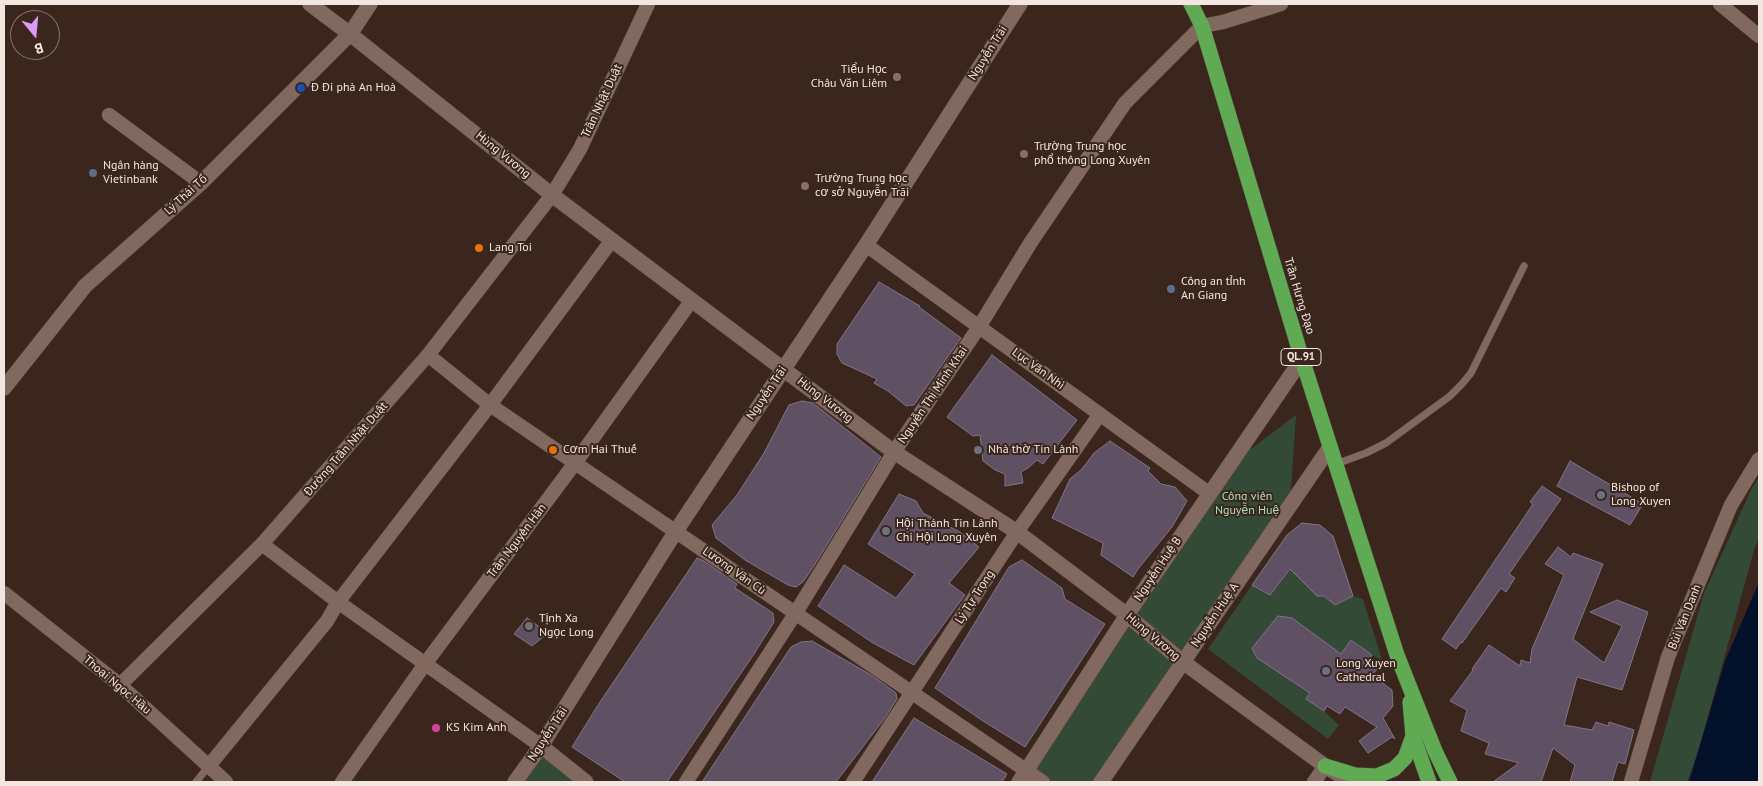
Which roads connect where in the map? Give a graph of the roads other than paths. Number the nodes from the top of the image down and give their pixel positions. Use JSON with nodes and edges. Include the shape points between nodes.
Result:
{"nodes":[{"id":1,"x":310,"y":4,"type":"edge"},
{"id":2,"x":370,"y":4,"type":"edge"},
{"id":3,"x":648,"y":4,"type":"edge"},
{"id":4,"x":1020,"y":4,"type":"edge"},
{"id":5,"x":1190,"y":4,"type":"edge"},
{"id":6,"x":1281,"y":4,"type":"edge"},
{"id":7,"x":1720,"y":4,"type":"edge"},
{"id":8,"x":1202,"y":26,"type":"junction"},
{"id":9,"x":350,"y":34,"type":"junction"},
{"id":10,"x":1759,"y":36,"type":"edge"},
{"id":11,"x":109,"y":115,"type":"dead end"},
{"id":12,"x":200,"y":183,"type":"junction"},
{"id":13,"x":552,"y":195,"type":"junction"},
{"id":14,"x":612,"y":240,"type":"junction"},
{"id":15,"x":866,"y":245,"type":"junction"},
{"id":16,"x":1524,"y":266,"type":"dead end"},
{"id":17,"x":692,"y":300,"type":"junction"},
{"id":18,"x":979,"y":327,"type":"junction"},
{"id":19,"x":428,"y":355,"type":"junction"},
{"id":20,"x":1302,"y":359,"type":"junction"},
{"id":21,"x":783,"y":369,"type":"junction"},
{"id":22,"x":4,"y":388,"type":"edge"},
{"id":23,"x":490,"y":405,"type":"junction"},
{"id":24,"x":1100,"y":414,"type":"junction"},
{"id":25,"x":1330,"y":447,"type":"junction"},
{"id":26,"x":894,"y":452,"type":"junction"},
{"id":27,"x":1759,"y":459,"type":"edge"},
{"id":28,"x":575,"y":462,"type":"junction"},
{"id":29,"x":1335,"y":464,"type":"junction"},
{"id":30,"x":1210,"y":494,"type":"junction"},
{"id":31,"x":676,"y":531,"type":"junction"},
{"id":32,"x":1017,"y":532,"type":"junction"},
{"id":33,"x":262,"y":544,"type":"junction"},
{"id":34,"x":4,"y":594,"type":"edge"},
{"id":35,"x":338,"y":602,"type":"junction"},
{"id":36,"x":795,"y":614,"type":"junction"},
{"id":37,"x":1127,"y":615,"type":"junction"},
{"id":38,"x":1183,"y":662,"type":"junction"},
{"id":39,"x":425,"y":664,"type":"junction"},
{"id":40,"x":120,"y":685,"type":"junction"},
{"id":41,"x":1409,"y":686,"type":"junction"},
{"id":42,"x":912,"y":693,"type":"junction"},
{"id":43,"x":1413,"y":736,"type":"junction"},
{"id":44,"x":541,"y":746,"type":"junction"},
{"id":45,"x":1325,"y":766,"type":"junction"},
{"id":46,"x":208,"y":767,"type":"junction"},
{"id":47,"x":1023,"y":776,"type":"edge"},
{"id":48,"x":196,"y":782,"type":"edge"},
{"id":49,"x":226,"y":782,"type":"edge"},
{"id":50,"x":342,"y":782,"type":"edge"},
{"id":51,"x":515,"y":782,"type":"edge"},
{"id":52,"x":586,"y":782,"type":"edge"},
{"id":53,"x":686,"y":782,"type":"edge"},
{"id":54,"x":853,"y":782,"type":"edge"},
{"id":55,"x":1043,"y":782,"type":"edge"},
{"id":56,"x":1101,"y":782,"type":"edge"},
{"id":57,"x":1314,"y":782,"type":"edge"},
{"id":58,"x":1351,"y":782,"type":"edge"},
{"id":59,"x":1429,"y":782,"type":"edge"},
{"id":60,"x":1450,"y":782,"type":"edge"},
{"id":61,"x":1631,"y":782,"type":"edge"}],
"edges":[{"from":1,"to":9,"type":"street","name":"Hùng Vương"},
{"from":2,"to":9,"type":"street","name":"Lý Thái Tổ"},
{"from":3,"to":13,"type":"street","name":"Trần Nhật Duật","via":[[580,149]]},
{"from":4,"to":15,"type":"street","name":"Nguyễn Trãi"},
{"from":5,"to":8,"type":"highway","name":"Trần Hưng Đạo","number":"QL.91"},
{"from":6,"to":8,"type":"street"},
{"from":7,"to":10,"type":"street"},
{"from":8,"to":18,"type":"street","name":"Nguyễn Thị Minh Khai","via":[[1125,103],[1031,242]]},
{"from":8,"to":20,"type":"highway","name":"Trần Hưng Đạo","number":"QL.91"},
{"from":9,"to":12,"type":"street","name":"Lý Thái Tổ"},
{"from":9,"to":13,"type":"street","name":"Hùng Vương"},
{"from":11,"to":12,"type":"street"},
{"from":12,"to":22,"type":"street","name":"Lý Thái Tổ","via":[[85,286]]},
{"from":13,"to":14,"type":"street","name":"Hùng Vương"},
{"from":13,"to":19,"type":"street","name":"Đường Trần Nhật Duật"},
{"from":14,"to":17,"type":"street","name":"Hùng Vương"},
{"from":14,"to":23,"type":"street"},
{"from":15,"to":18,"type":"street","name":"Lục Văn Nhì"},
{"from":15,"to":21,"type":"street","name":"Nguyễn Trãi"},
{"from":16,"to":29,"type":"lane","via":[[1462,384],[1386,442]]},
{"from":17,"to":21,"type":"street","name":"Hùng Vương"},
{"from":17,"to":28,"type":"street","name":"Trần Nguyên Hãn"},
{"from":18,"to":24,"type":"street","name":"Lục Văn Nhì"},
{"from":18,"to":26,"type":"street","name":"Nguyễn Thị Minh Khai"},
{"from":19,"to":23,"type":"street","name":"Lương Vãn Cù"},
{"from":19,"to":33,"type":"street","name":"Đường Trần Nhật Duật"},
{"from":20,"to":25,"type":"highway","name":"Trần Hưng Đạo","number":"QL.91"},
{"from":20,"to":30,"type":"street","name":"Nguyễn Huệ B"},
{"from":21,"to":26,"type":"street","name":"Hùng Vương"},
{"from":21,"to":31,"type":"street","name":"Nguyễn Trãi"},
{"from":23,"to":28,"type":"street","name":"Lương Vãn Cù"},
{"from":23,"to":35,"type":"street"},
{"from":24,"to":30,"type":"street","name":"Lục Văn Nhì"},
{"from":24,"to":32,"type":"street","name":"Lý Tự Trọng"},
{"from":25,"to":29,"type":"highway","name":"Trần Hưng Đạo","number":"QL.91"},
{"from":25,"to":38,"type":"street","name":"Nguyễn Huệ A"},
{"from":26,"to":32,"type":"street","name":"Hùng Vương"},
{"from":26,"to":36,"type":"street","name":"Nguyễn Thị Minh Khai"},
{"from":27,"to":61,"type":"street","name":"Bùi Văn Danh","via":[[1731,505],[1668,657]]},
{"from":28,"to":31,"type":"street","name":"Lương Vãn Cù"},
{"from":28,"to":39,"type":"street","name":"Trần Nguyên Hãn"},
{"from":29,"to":41,"type":"highway","name":"Trần Hưng Đạo","number":"QL.91"},
{"from":30,"to":37,"type":"street","name":"Nguyễn Huệ B"},
{"from":31,"to":36,"type":"street","name":"Lương Vãn Cù"},
{"from":31,"to":44,"type":"street","name":"Nguyễn Trãi"},
{"from":32,"to":37,"type":"street","name":"Hùng Vương"},
{"from":32,"to":42,"type":"street","name":"Lý Tự Trọng"},
{"from":33,"to":35,"type":"street"},
{"from":33,"to":40,"type":"street","name":"Đường Trần Nhật Duật"},
{"from":34,"to":40,"type":"street","name":"Thoại Ngọc Hầu"},
{"from":35,"to":39,"type":"street"},
{"from":35,"to":46,"type":"street"},
{"from":36,"to":42,"type":"street","name":"Lương Vãn Cù"},
{"from":36,"to":53,"type":"street","name":"Nguyễn Thị Minh Khai"},
{"from":37,"to":38,"type":"street","name":"Hùng Vương"},
{"from":37,"to":47,"type":"street","name":"Nguyễn Huệ B"},
{"from":38,"to":45,"type":"street","name":"Hùng Vương"},
{"from":38,"to":56,"type":"street","name":"Nguyễn Huệ A"},
{"from":39,"to":44,"type":"street"},
{"from":39,"to":50,"type":"street","name":"Trần Nguyên Hãn"},
{"from":40,"to":46,"type":"street","name":"Thoại Ngọc Hầu"},
{"from":41,"to":43,"type":"highway","number":"QL.91"},
{"from":41,"to":60,"type":"highway","number":"QL.91"},
{"from":42,"to":47,"type":"street","name":"Lương Vãn Cù"},
{"from":42,"to":54,"type":"street","name":"Lý Tự Trọng"},
{"from":43,"to":45,"type":"highway","via":[[1405,758],[1394,769],[1377,776],[1355,775]]},
{"from":43,"to":59,"type":"highway","number":"QL.91"},
{"from":44,"to":51,"type":"street","name":"Nguyễn Trãi"},
{"from":44,"to":52,"type":"street"},
{"from":45,"to":57,"type":"street"},
{"from":45,"to":58,"type":"street","name":"Hùng Vương"},
{"from":46,"to":48,"type":"lane"},
{"from":46,"to":49,"type":"street","name":"Thoại Ngọc Hầu"},
{"from":47,"to":55,"type":"street","name":"Lương Vãn Cù"}]}
